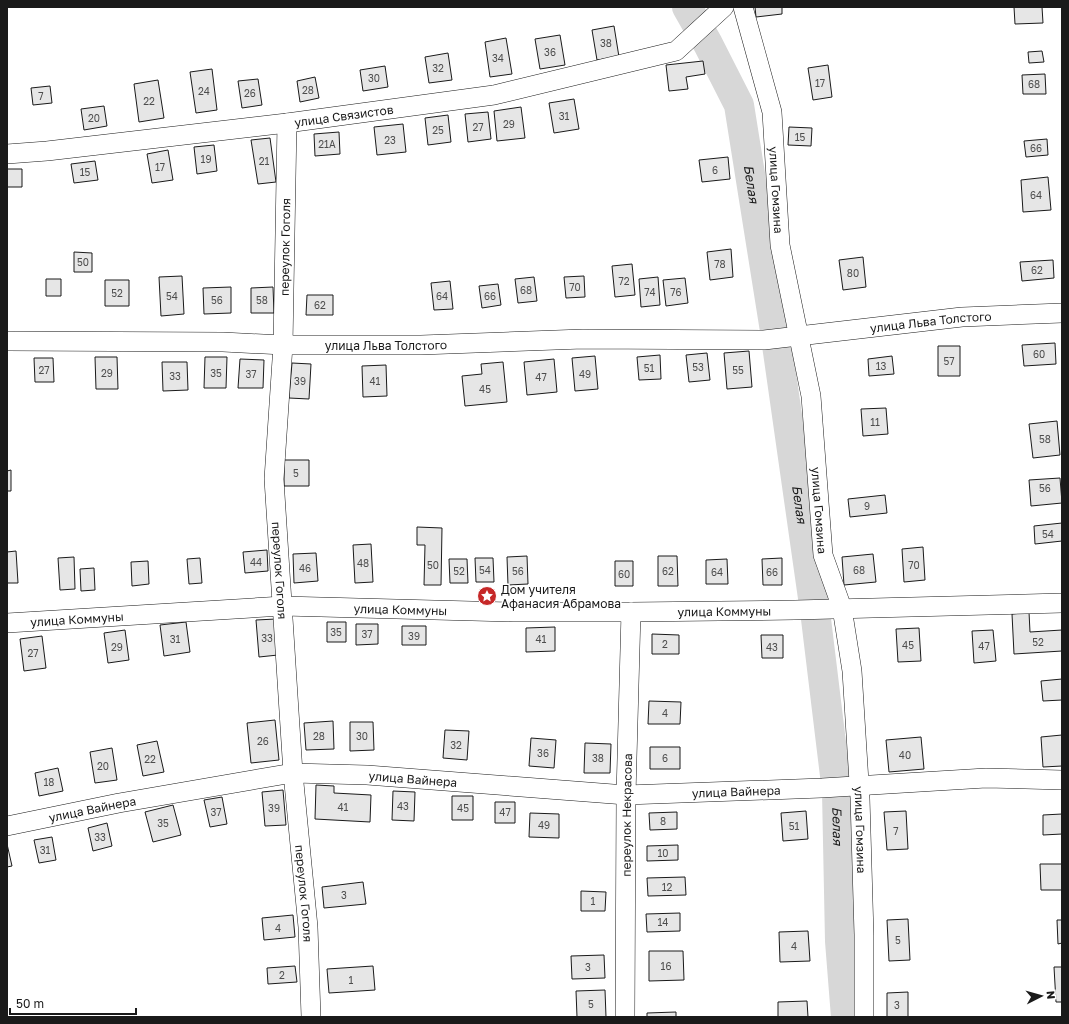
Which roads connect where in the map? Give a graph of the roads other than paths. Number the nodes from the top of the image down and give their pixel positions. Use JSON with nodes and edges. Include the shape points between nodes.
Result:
{"nodes":[{"id":1,"x":724,"y":7,"type":"edge"},
{"id":2,"x":743,"y":7,"type":"edge"},
{"id":3,"x":288,"y":123,"type":"junction"},
{"id":4,"x":7,"y":154,"type":"edge"},
{"id":5,"x":1062,"y":313,"type":"edge"},
{"id":6,"x":800,"y":337,"type":"junction"},
{"id":7,"x":7,"y":341,"type":"edge"},
{"id":8,"x":283,"y":346,"type":"junction"},
{"id":9,"x":1062,"y":603,"type":"edge"},
{"id":10,"x":283,"y":606,"type":"junction"},
{"id":11,"x":842,"y":608,"type":"junction"},
{"id":12,"x":631,"y":612,"type":"junction"},
{"id":13,"x":7,"y":623,"type":"edge"},
{"id":14,"x":293,"y":773,"type":"junction"},
{"id":15,"x":1062,"y":780,"type":"edge"},
{"id":16,"x":859,"y":786,"type":"junction"},
{"id":17,"x":626,"y":795,"type":"junction"},
{"id":18,"x":7,"y":826,"type":"edge"},
{"id":19,"x":311,"y":1017,"type":"edge"},
{"id":20,"x":625,"y":1017,"type":"edge"},
{"id":21,"x":864,"y":1017,"type":"edge"}],
"edges":[{"from":1,"to":3,"type":"street","name":"улица Связистов","via":[[676,51],[494,95]]},
{"from":2,"to":6,"type":"street","name":"улица Гомзина","via":[[772,112],[780,245]]},
{"from":3,"to":4,"type":"street","name":"улица Связистов"},
{"from":3,"to":8,"type":"street","name":"переулок Гоголя"},
{"from":5,"to":6,"type":"street","name":"улица Льва Толстого","via":[[962,317]]},
{"from":6,"to":8,"type":"street","name":"улица Льва Толстого","via":[[764,340],[583,339],[421,345]]},
{"from":6,"to":11,"type":"street","name":"улица Гомзина","via":[[811,396],[823,555]]},
{"from":7,"to":8,"type":"street","name":"улица Льва Толстого","via":[[223,342]]},
{"from":8,"to":10,"type":"street","name":"переулок Гоголя","via":[[274,479]]},
{"from":9,"to":11,"type":"street"},
{"from":10,"to":12,"type":"street","name":"улица Коммуны","via":[[513,612]]},
{"from":10,"to":13,"type":"street","name":"улица Коммуны"},
{"from":10,"to":14,"type":"street","name":"переулок Гоголя"},
{"from":11,"to":12,"type":"street","name":"улица Коммуны"},
{"from":11,"to":16,"type":"street","name":"улица Гомзина","via":[[852,671]]},
{"from":12,"to":17,"type":"street","name":"переулок Некрасова"},
{"from":14,"to":17,"type":"street","name":"улица Вайнера","via":[[367,775]]},
{"from":14,"to":18,"type":"street","name":"улица Вайнера","via":[[119,803]]},
{"from":14,"to":19,"type":"street","name":"переулок Гоголя","via":[[308,927]]},
{"from":15,"to":16,"type":"street","via":[[986,778]]},
{"from":16,"to":17,"type":"street","name":"улица Вайнера"},
{"from":16,"to":21,"type":"street","name":"улица Гомзина"},
{"from":17,"to":20,"type":"street","name":"переулок Некрасова"}]}
